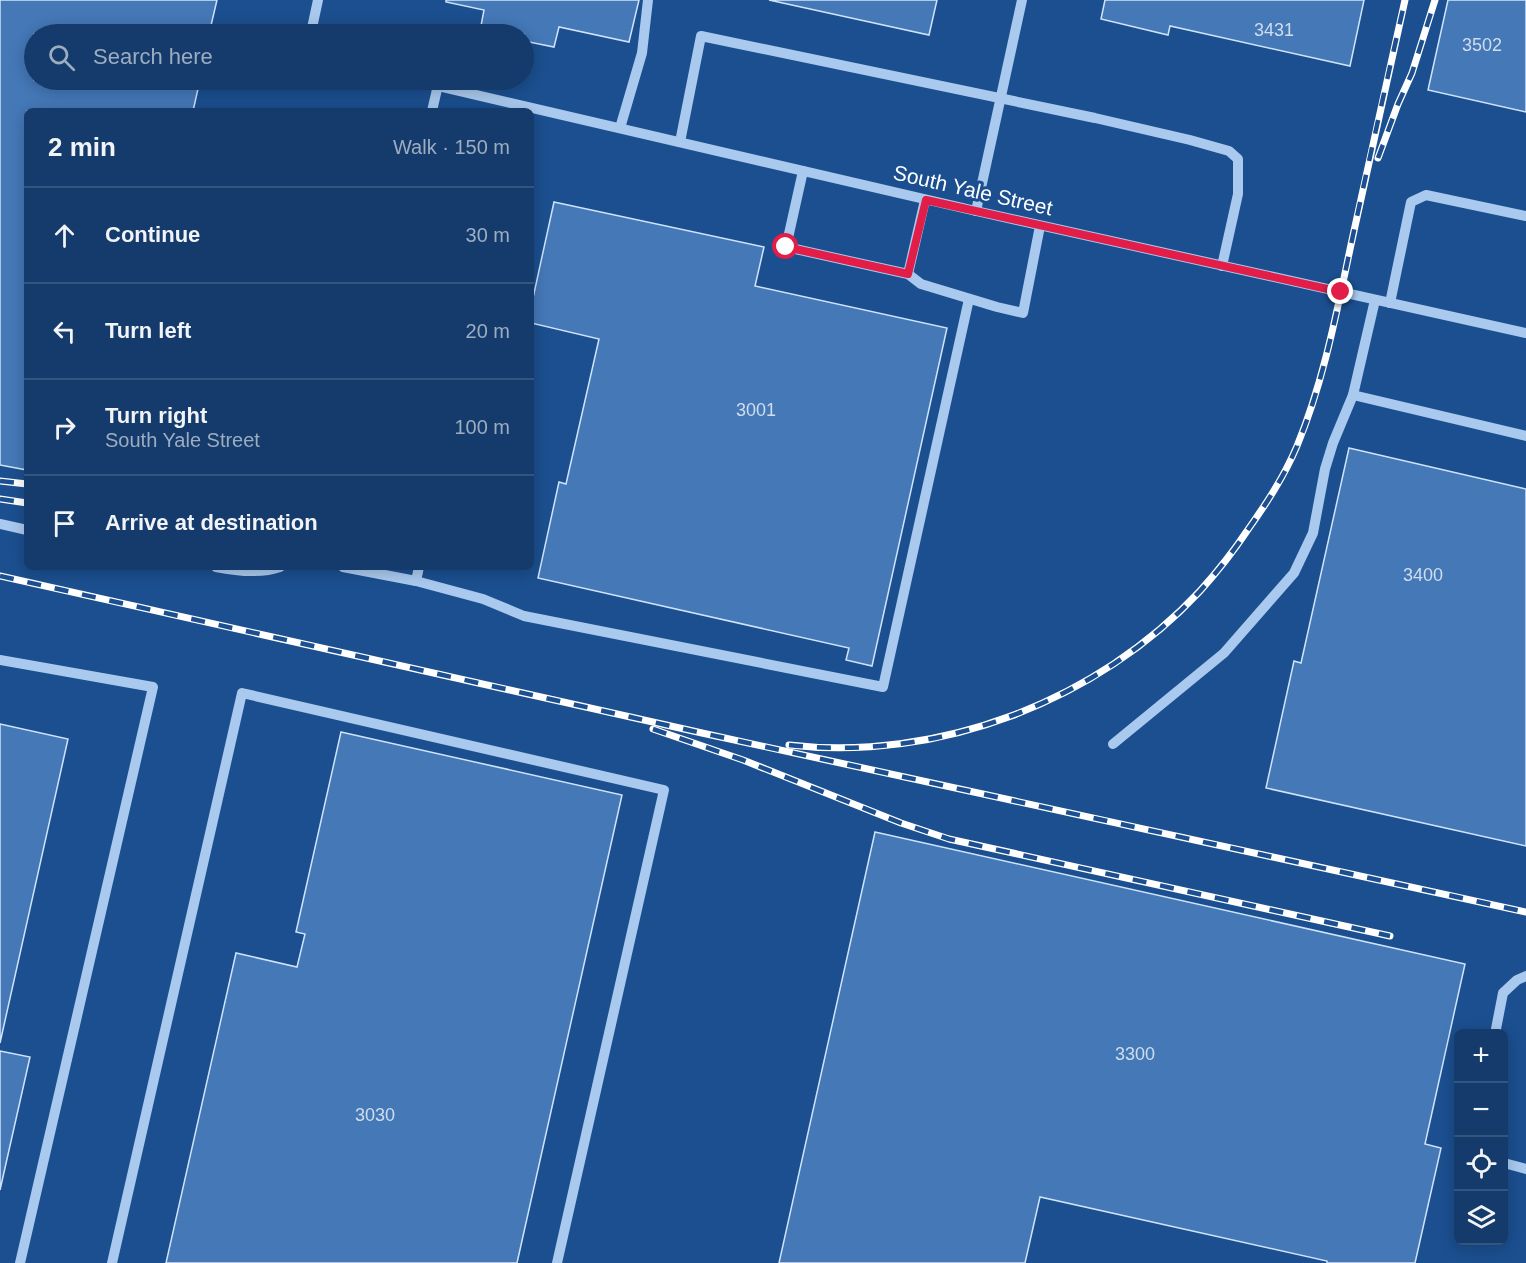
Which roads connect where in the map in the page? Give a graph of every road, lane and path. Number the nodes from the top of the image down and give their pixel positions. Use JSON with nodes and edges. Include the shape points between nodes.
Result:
{"nodes":[{"id":1,"x":318,"y":0,"type":"edge"},
{"id":2,"x":648,"y":0,"type":"edge"},
{"id":3,"x":1022,"y":0,"type":"edge"},
{"id":4,"x":313,"y":24,"type":"edge"},
{"id":5,"x":437,"y":90,"type":"edge"},
{"id":6,"x":454,"y":90,"type":"edge"},
{"id":7,"x":1000,"y":98,"type":"junction"},
{"id":8,"x":433,"y":108,"type":"edge"},
{"id":9,"x":524,"y":108,"type":"edge"},
{"id":10,"x":534,"y":110,"type":"edge"},
{"id":11,"x":620,"y":128,"type":"junction"},
{"id":12,"x":680,"y":142,"type":"junction"},
{"id":13,"x":803,"y":171,"type":"junction"},
{"id":14,"x":926,"y":200,"type":"junction"},
{"id":15,"x":976,"y":211,"type":"junction"},
{"id":16,"x":1526,"y":216,"type":"edge"},
{"id":17,"x":1040,"y":226,"type":"junction"},
{"id":18,"x":1222,"y":266,"type":"junction"},
{"id":19,"x":908,"y":274,"type":"junction"},
{"id":20,"x":969,"y":299,"type":"junction"},
{"id":21,"x":1375,"y":300,"type":"junction"},
{"id":22,"x":1390,"y":303,"type":"junction"},
{"id":23,"x":1526,"y":333,"type":"edge"},
{"id":24,"x":1353,"y":395,"type":"junction"},
{"id":25,"x":1526,"y":436,"type":"edge"},
{"id":26,"x":0,"y":524,"type":"edge"},
{"id":27,"x":24,"y":529,"type":"edge"},
{"id":28,"x":231,"y":570,"type":"edge"},
{"id":29,"x":263,"y":570,"type":"edge"},
{"id":30,"x":359,"y":570,"type":"edge"},
{"id":31,"x":418,"y":570,"type":"edge"},
{"id":32,"x":416,"y":581,"type":"junction"},
{"id":33,"x":0,"y":660,"type":"edge"},
{"id":34,"x":1113,"y":744,"type":"dead end"},
{"id":35,"x":1526,"y":976,"type":"edge"},
{"id":36,"x":1496,"y":1029,"type":"edge"},
{"id":37,"x":1508,"y":1165,"type":"edge"},
{"id":38,"x":1526,"y":1169,"type":"edge"},
{"id":39,"x":20,"y":1263,"type":"edge"},
{"id":40,"x":112,"y":1263,"type":"edge"},
{"id":41,"x":557,"y":1263,"type":"edge"}],
"edges":[{"from":1,"to":4,"type":"street"},
{"from":2,"to":11,"type":"street","via":[[642,53]]},
{"from":3,"to":7,"type":"street"},
{"from":5,"to":8,"type":"street"},
{"from":6,"to":9,"type":"street","name":"South Yale Street"},
{"from":7,"to":12,"type":"street","via":[[701,36]]},
{"from":7,"to":15,"type":"street"},
{"from":7,"to":18,"type":"street","via":[[1229,151],[1238,159],[1238,194]]},
{"from":10,"to":11,"type":"street","name":"South Yale Street"},
{"from":11,"to":12,"type":"street","name":"South Yale Street"},
{"from":12,"to":13,"type":"street","name":"South Yale Street"},
{"from":13,"to":14,"type":"street","name":"South Yale Street"},
{"from":13,"to":19,"type":"street","via":[[786,247]]},
{"from":14,"to":15,"type":"street","name":"South Yale Street"},
{"from":14,"to":19,"type":"street"},
{"from":15,"to":17,"type":"street","name":"South Yale Street"},
{"from":16,"to":22,"type":"street","via":[[1426,195],[1412,201]]},
{"from":17,"to":18,"type":"street","name":"South Yale Street"},
{"from":17,"to":20,"type":"street","via":[[1023,313]]},
{"from":18,"to":21,"type":"street","name":"South Yale Street"},
{"from":19,"to":20,"type":"street","via":[[921,284]]},
{"from":20,"to":32,"type":"street","via":[[883,687],[524,616],[483,599]]},
{"from":21,"to":22,"type":"street","name":"South Yale Street"},
{"from":21,"to":24,"type":"street"},
{"from":22,"to":23,"type":"street","name":"South Yale Street"},
{"from":24,"to":25,"type":"street"},
{"from":24,"to":34,"type":"street","via":[[1325,469],[1312,533],[1294,573],[1224,653]]},
{"from":26,"to":27,"type":"street"},
{"from":28,"to":29,"type":"street"},
{"from":30,"to":32,"type":"street"},
{"from":31,"to":32,"type":"street"},
{"from":33,"to":39,"type":"street","via":[[153,687]]},
{"from":35,"to":36,"type":"street","via":[[1503,993]]},
{"from":37,"to":38,"type":"street"},
{"from":40,"to":41,"type":"street","via":[[242,693],[664,790]]}]}
